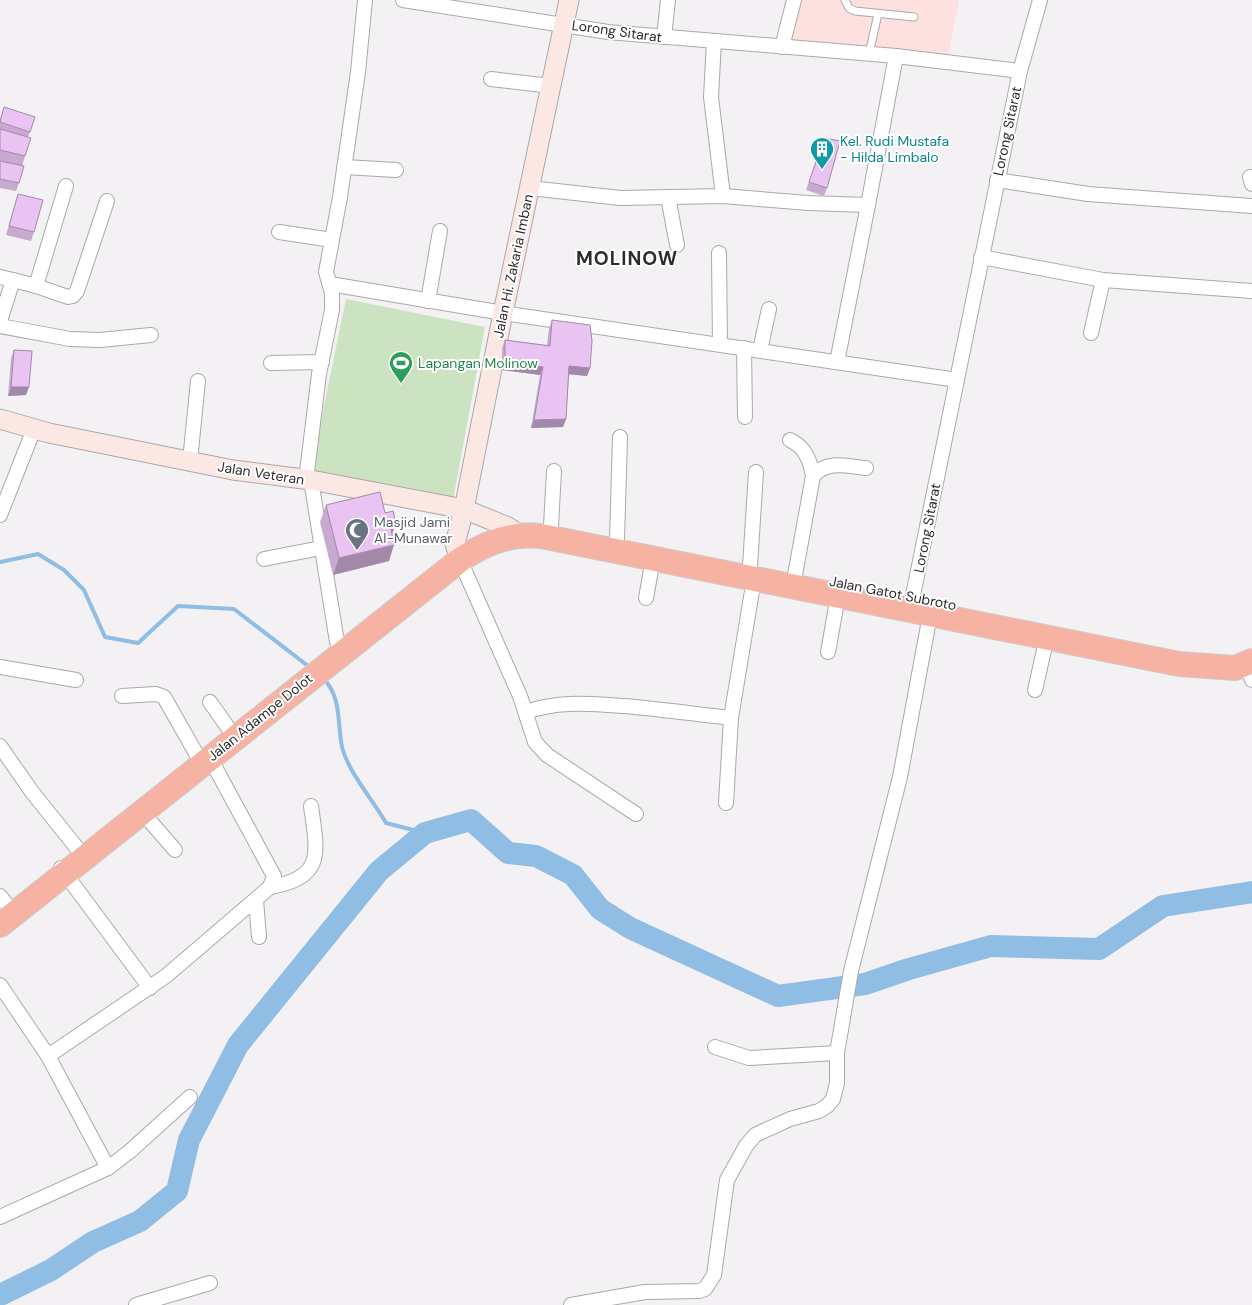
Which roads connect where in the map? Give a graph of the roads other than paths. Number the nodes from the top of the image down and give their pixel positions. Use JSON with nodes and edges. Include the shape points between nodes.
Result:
{"nodes":[{"id":1,"x":364,"y":0,"type":"edge"},
{"id":2,"x":403,"y":0,"type":"edge"},
{"id":3,"x":569,"y":0,"type":"edge"},
{"id":4,"x":668,"y":0,"type":"edge"},
{"id":5,"x":794,"y":0,"type":"edge"},
{"id":6,"x":845,"y":0,"type":"edge"},
{"id":7,"x":1040,"y":0,"type":"edge"},
{"id":8,"x":878,"y":14,"type":"junction"},
{"id":9,"x":914,"y":17,"type":"dead end"},
{"id":10,"x":563,"y":24,"type":"junction"},
{"id":11,"x":664,"y":37,"type":"junction"},
{"id":12,"x":714,"y":41,"type":"junction"},
{"id":13,"x":782,"y":46,"type":"junction"},
{"id":14,"x":870,"y":54,"type":"junction"},
{"id":15,"x":896,"y":56,"type":"junction"},
{"id":16,"x":1020,"y":71,"type":"junction"},
{"id":17,"x":492,"y":79,"type":"dead end"},
{"id":18,"x":551,"y":86,"type":"junction"},
{"id":19,"x":344,"y":167,"type":"junction"},
{"id":20,"x":396,"y":170,"type":"dead end"},
{"id":21,"x":997,"y":180,"type":"junction"},
{"id":22,"x":66,"y":186,"type":"dead end"},
{"id":23,"x":530,"y":188,"type":"junction"},
{"id":24,"x":723,"y":196,"type":"junction"},
{"id":25,"x":668,"y":197,"type":"junction"},
{"id":26,"x":107,"y":201,"type":"dead end"},
{"id":27,"x":868,"y":206,"type":"junction"},
{"id":28,"x":1252,"y":206,"type":"edge"},
{"id":29,"x":440,"y":231,"type":"dead end"},
{"id":30,"x":279,"y":232,"type":"dead end"},
{"id":31,"x":332,"y":240,"type":"junction"},
{"id":32,"x":677,"y":245,"type":"dead end"},
{"id":33,"x":719,"y":253,"type":"dead end"},
{"id":34,"x":981,"y":257,"type":"junction"},
{"id":35,"x":6,"y":278,"type":"edge"},
{"id":36,"x":1103,"y":280,"type":"junction"},
{"id":37,"x":330,"y":284,"type":"junction"},
{"id":38,"x":36,"y":286,"type":"junction"},
{"id":39,"x":1252,"y":291,"type":"edge"},
{"id":40,"x":428,"y":301,"type":"junction"},
{"id":41,"x":769,"y":309,"type":"dead end"},
{"id":42,"x":503,"y":313,"type":"junction"},
{"id":43,"x":0,"y":321,"type":"edge"},
{"id":44,"x":0,"y":326,"type":"edge"},
{"id":45,"x":1091,"y":332,"type":"dead end"},
{"id":46,"x":151,"y":335,"type":"dead end"},
{"id":47,"x":720,"y":344,"type":"junction"},
{"id":48,"x":744,"y":348,"type":"junction"},
{"id":49,"x":760,"y":350,"type":"junction"},
{"id":50,"x":322,"y":362,"type":"junction"},
{"id":51,"x":837,"y":362,"type":"junction"},
{"id":52,"x":271,"y":363,"type":"dead end"},
{"id":53,"x":956,"y":380,"type":"junction"},
{"id":54,"x":198,"y":381,"type":"dead end"},
{"id":55,"x":746,"y":417,"type":"dead end"},
{"id":56,"x":0,"y":419,"type":"edge"},
{"id":57,"x":34,"y":430,"type":"junction"},
{"id":58,"x":620,"y":437,"type":"dead end"},
{"id":59,"x":790,"y":440,"type":"dead end"},
{"id":60,"x":190,"y":461,"type":"junction"},
{"id":61,"x":866,"y":468,"type":"dead end"},
{"id":62,"x":554,"y":471,"type":"dead end"},
{"id":63,"x":756,"y":472,"type":"dead end"},
{"id":64,"x":813,"y":476,"type":"junction"},
{"id":65,"x":308,"y":480,"type":"junction"},
{"id":66,"x":464,"y":509,"type":"junction"},
{"id":67,"x":0,"y":515,"type":"edge"},
{"id":68,"x":529,"y":529,"type":"junction"},
{"id":69,"x":604,"y":540,"type":"junction"},
{"id":70,"x":321,"y":548,"type":"junction"},
{"id":71,"x":458,"y":556,"type":"junction"},
{"id":72,"x":264,"y":559,"type":"dead end"},
{"id":73,"x":653,"y":559,"type":"junction"},
{"id":74,"x":752,"y":573,"type":"junction"},
{"id":75,"x":795,"y":575,"type":"junction"},
{"id":76,"x":838,"y":596,"type":"junction"},
{"id":77,"x":646,"y":598,"type":"dead end"},
{"id":78,"x":918,"y":608,"type":"junction"},
{"id":79,"x":1047,"y":637,"type":"junction"},
{"id":80,"x":828,"y":652,"type":"dead end"},
{"id":81,"x":1174,"y":657,"type":"junction"},
{"id":82,"x":318,"y":662,"type":"junction"},
{"id":83,"x":0,"y":667,"type":"edge"},
{"id":84,"x":1250,"y":667,"type":"edge"},
{"id":85,"x":76,"y":680,"type":"dead end"},
{"id":86,"x":1035,"y":690,"type":"dead end"},
{"id":87,"x":122,"y":696,"type":"dead end"},
{"id":88,"x":210,"y":702,"type":"dead end"},
{"id":89,"x":526,"y":712,"type":"junction"},
{"id":90,"x":731,"y":718,"type":"junction"},
{"id":91,"x":229,"y":729,"type":"junction"},
{"id":92,"x":0,"y":746,"type":"edge"},
{"id":93,"x":204,"y":756,"type":"junction"},
{"id":94,"x":726,"y":803,"type":"dead end"},
{"id":95,"x":311,"y":806,"type":"dead end"},
{"id":96,"x":142,"y":812,"type":"junction"},
{"id":97,"x":636,"y":814,"type":"dead end"},
{"id":98,"x":175,"y":850,"type":"dead end"},
{"id":99,"x":81,"y":854,"type":"junction"},
{"id":100,"x":63,"y":870,"type":"junction"},
{"id":101,"x":270,"y":887,"type":"junction"},
{"id":102,"x":256,"y":900,"type":"junction"},
{"id":103,"x":2,"y":910,"type":"edge"},
{"id":104,"x":259,"y":937,"type":"dead end"},
{"id":105,"x":0,"y":984,"type":"edge"},
{"id":106,"x":150,"y":988,"type":"junction"},
{"id":107,"x":715,"y":1047,"type":"dead end"},
{"id":108,"x":837,"y":1053,"type":"junction"},
{"id":109,"x":48,"y":1056,"type":"junction"},
{"id":110,"x":190,"y":1097,"type":"dead end"},
{"id":111,"x":108,"y":1168,"type":"junction"},
{"id":112,"x":0,"y":1217,"type":"edge"},
{"id":113,"x":210,"y":1283,"type":"dead end"},
{"id":114,"x":136,"y":1305,"type":"edge"},
{"id":115,"x":571,"y":1305,"type":"edge"}],
"edges":[{"from":1,"to":19,"type":"street","via":[[358,72]]},
{"from":2,"to":10,"type":"street","name":"Lorong Sitarat"},
{"from":3,"to":10,"type":"main road","name":"Jalan Hi. Zakaria Imban"},
{"from":4,"to":11,"type":"street"},
{"from":5,"to":13,"type":"street"},
{"from":6,"to":8,"type":"lane","via":[[855,11]]},
{"from":7,"to":16,"type":"street"},
{"from":8,"to":9,"type":"lane"},
{"from":8,"to":14,"type":"lane"},
{"from":10,"to":11,"type":"street","name":"Lorong Sitarat"},
{"from":10,"to":18,"type":"main road","name":"Jalan Hi. Zakaria Imban"},
{"from":11,"to":12,"type":"street","name":"Lorong Sitarat"},
{"from":12,"to":13,"type":"street","name":"Lorong Sitarat"},
{"from":12,"to":24,"type":"street","via":[[711,97]]},
{"from":13,"to":14,"type":"street","name":"Lorong Sitarat"},
{"from":14,"to":15,"type":"street","name":"Lorong Sitarat"},
{"from":15,"to":16,"type":"street","name":"Lorong Sitarat"},
{"from":15,"to":27,"type":"street"},
{"from":16,"to":21,"type":"street","name":"Lorong Sitarat"},
{"from":17,"to":18,"type":"street"},
{"from":18,"to":23,"type":"main road","name":"Jalan Hi. Zakaria Imban"},
{"from":19,"to":20,"type":"street"},
{"from":19,"to":31,"type":"street"},
{"from":21,"to":28,"type":"street","via":[[1088,194]]},
{"from":21,"to":34,"type":"street","name":"Lorong Sitarat"},
{"from":22,"to":38,"type":"street"},
{"from":23,"to":25,"type":"street","via":[[620,198]]},
{"from":23,"to":42,"type":"main road","name":"Jalan Hi. Zakaria Imban"},
{"from":24,"to":25,"type":"street"},
{"from":24,"to":27,"type":"street"},
{"from":25,"to":32,"type":"street"},
{"from":26,"to":38,"type":"street","via":[[77,292],[68,296]]},
{"from":27,"to":51,"type":"street"},
{"from":29,"to":40,"type":"street"},
{"from":30,"to":31,"type":"street"},
{"from":31,"to":37,"type":"street","via":[[326,272]]},
{"from":33,"to":47,"type":"street"},
{"from":34,"to":36,"type":"street"},
{"from":34,"to":53,"type":"street","name":"Lorong Sitarat"},
{"from":35,"to":38,"type":"street"},
{"from":35,"to":43,"type":"street"},
{"from":36,"to":39,"type":"street"},
{"from":36,"to":45,"type":"street"},
{"from":37,"to":40,"type":"street"},
{"from":37,"to":50,"type":"street","via":[[332,310]]},
{"from":40,"to":42,"type":"street"},
{"from":41,"to":49,"type":"street"},
{"from":42,"to":47,"type":"street"},
{"from":42,"to":66,"type":"main road","name":"Jalan Hi. Zakaria Imban"},
{"from":44,"to":46,"type":"street","via":[[70,339]]},
{"from":47,"to":48,"type":"street"},
{"from":48,"to":49,"type":"street"},
{"from":48,"to":55,"type":"street"},
{"from":49,"to":51,"type":"street"},
{"from":50,"to":52,"type":"street"},
{"from":50,"to":65,"type":"street"},
{"from":51,"to":53,"type":"street"},
{"from":53,"to":78,"type":"street","name":"Lorong Sitarat"},
{"from":54,"to":60,"type":"street"},
{"from":56,"to":57,"type":"main road","name":"Jalan Veteran"},
{"from":57,"to":60,"type":"main road","name":"Jalan Veteran"},
{"from":57,"to":67,"type":"street"},
{"from":58,"to":69,"type":"street"},
{"from":59,"to":64,"type":"street","via":[[798,443],[805,452]]},
{"from":60,"to":65,"type":"main road","name":"Jalan Veteran"},
{"from":61,"to":64,"type":"street","via":[[829,465]]},
{"from":62,"to":68,"type":"street"},
{"from":63,"to":74,"type":"street"},
{"from":64,"to":75,"type":"street"},
{"from":65,"to":66,"type":"main road","name":"Jalan Veteran"},
{"from":65,"to":70,"type":"street"},
{"from":66,"to":68,"type":"main road","name":"Jalan Veteran"},
{"from":66,"to":71,"type":"main road","name":"Jalan Hi. Zakaria Imban","via":[[455,544]]},
{"from":68,"to":69,"type":"highway","name":"Jalan Gatot Subroto"},
{"from":68,"to":71,"type":"highway","name":"Jalan Adampe Dolot"},
{"from":69,"to":73,"type":"highway","name":"Jalan Gatot Subroto"},
{"from":69,"to":74,"type":"highway","name":"Jalan Gatot Subroto"},
{"from":70,"to":72,"type":"street"},
{"from":70,"to":82,"type":"street"},
{"from":71,"to":82,"type":"highway","name":"Jalan Adampe Dolot"},
{"from":71,"to":89,"type":"street"},
{"from":73,"to":74,"type":"highway","name":"Jalan Gatot Subroto"},
{"from":73,"to":77,"type":"street"},
{"from":74,"to":75,"type":"highway","name":"Jalan Gatot Subroto"},
{"from":74,"to":76,"type":"highway","name":"Jalan Gatot Subroto"},
{"from":74,"to":90,"type":"street"},
{"from":75,"to":78,"type":"highway","name":"Jalan Gatot Subroto"},
{"from":76,"to":78,"type":"highway","name":"Jalan Gatot Subroto"},
{"from":76,"to":80,"type":"street"},
{"from":78,"to":79,"type":"highway","name":"Jalan Gatot Subroto"},
{"from":78,"to":81,"type":"highway","name":"Jalan Gatot Subroto"},
{"from":78,"to":108,"type":"street","name":"Lorong Sitarat","via":[[900,776],[851,971]]},
{"from":79,"to":81,"type":"highway","name":"Jalan Gatot Subroto"},
{"from":79,"to":86,"type":"street"},
{"from":81,"to":84,"type":"highway","name":"Jalan Gatot Subroto","via":[[1231,654]]},
{"from":82,"to":91,"type":"highway","name":"Jalan Adampe Dolot"},
{"from":82,"to":93,"type":"highway","name":"Jalan Adampe Dolot"},
{"from":83,"to":85,"type":"street"},
{"from":87,"to":93,"type":"street","via":[[156,694],[164,697]]},
{"from":88,"to":91,"type":"street"},
{"from":89,"to":90,"type":"street","via":[[573,702]]},
{"from":89,"to":97,"type":"street","via":[[535,742],[541,750]]},
{"from":90,"to":94,"type":"street"},
{"from":91,"to":93,"type":"highway","name":"Jalan Adampe Dolot"},
{"from":92,"to":99,"type":"street"},
{"from":93,"to":96,"type":"highway","name":"Jalan Adampe Dolot"},
{"from":93,"to":99,"type":"highway","name":"Jalan Adampe Dolot"},
{"from":93,"to":101,"type":"street","via":[[274,876]]},
{"from":95,"to":101,"type":"street","via":[[317,849],[315,860],[308,871],[295,880]]},
{"from":96,"to":98,"type":"street"},
{"from":96,"to":99,"type":"highway","name":"Jalan Adampe Dolot"},
{"from":99,"to":100,"type":"highway","name":"Jalan Adampe Dolot"},
{"from":100,"to":103,"type":"highway","name":"Jalan Adampe Dolot"},
{"from":100,"to":106,"type":"street"},
{"from":101,"to":102,"type":"street"},
{"from":102,"to":104,"type":"street"},
{"from":102,"to":106,"type":"street"},
{"from":105,"to":109,"type":"street"},
{"from":106,"to":109,"type":"street"},
{"from":107,"to":108,"type":"street","via":[[749,1058]]},
{"from":108,"to":115,"type":"street","name":"Lorong Sitarat","via":[[837,1083],[828,1106],[755,1135],[736,1162],[727,1180],[714,1275],[705,1289],[646,1292]]},
{"from":109,"to":111,"type":"street"},
{"from":110,"to":111,"type":"street"},
{"from":111,"to":112,"type":"street"},
{"from":113,"to":114,"type":"street"}]}
